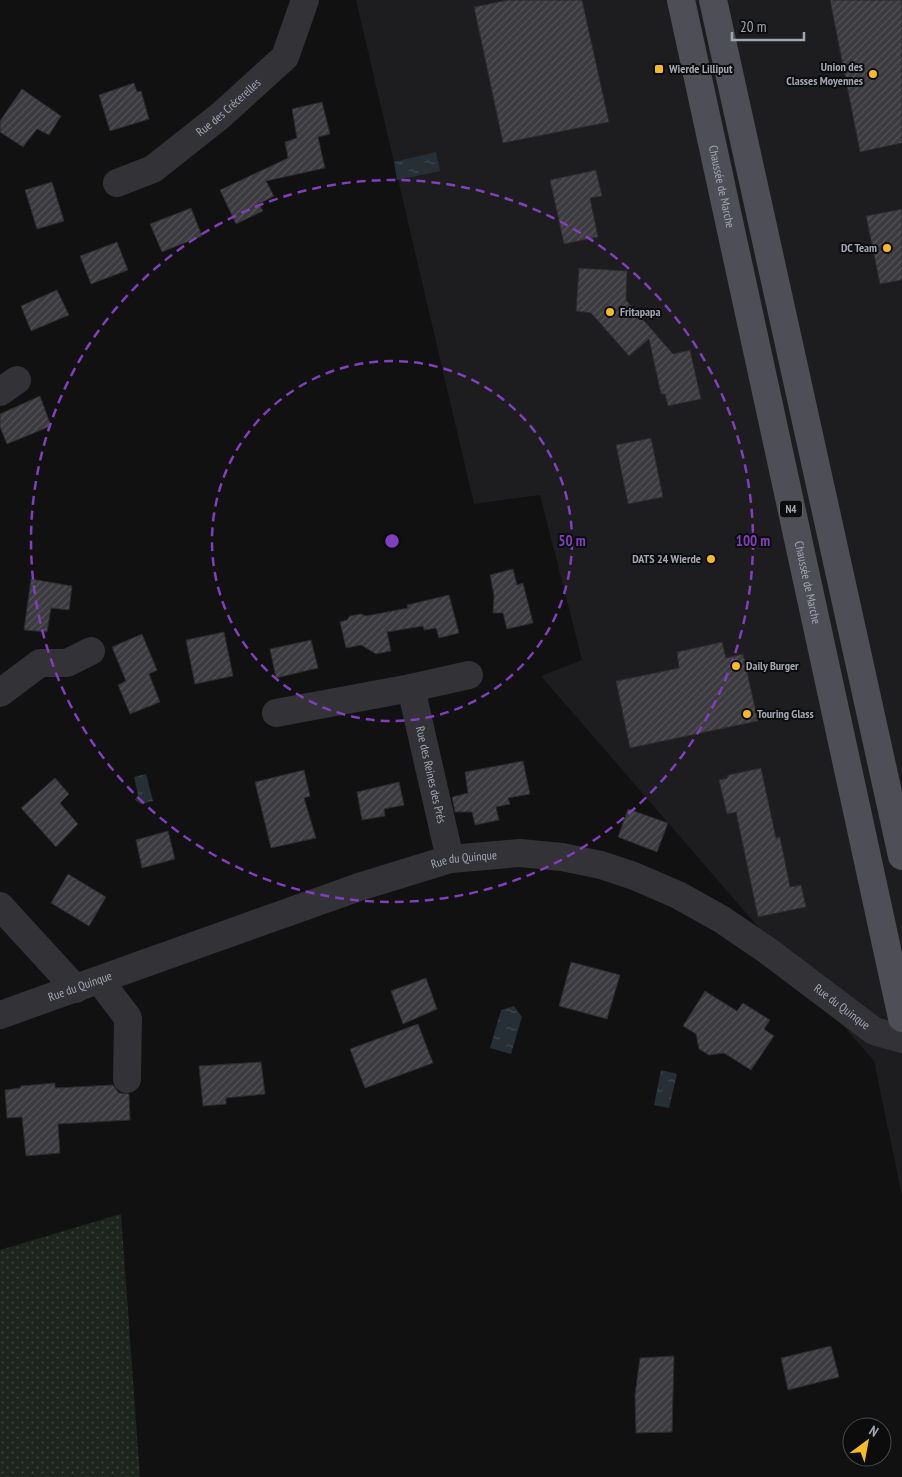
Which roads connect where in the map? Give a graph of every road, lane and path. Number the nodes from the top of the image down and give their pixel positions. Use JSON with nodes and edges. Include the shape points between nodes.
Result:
{"nodes":[{"id":1,"x":305,"y":0,"type":"edge"},
{"id":2,"x":681,"y":0,"type":"edge"},
{"id":3,"x":713,"y":0,"type":"edge"},
{"id":4,"x":117,"y":183,"type":"dead end"},
{"id":5,"x":91,"y":652,"type":"dead end"},
{"id":6,"x":469,"y":675,"type":"dead end"},
{"id":7,"x":411,"y":688,"type":"junction"},
{"id":8,"x":0,"y":693,"type":"edge"},
{"id":9,"x":276,"y":713,"type":"dead end"},
{"id":10,"x":902,"y":856,"type":"edge"},
{"id":11,"x":450,"y":859,"type":"junction"},
{"id":12,"x":0,"y":906,"type":"edge"},
{"id":13,"x":88,"y":985,"type":"junction"},
{"id":14,"x":0,"y":1015,"type":"edge"},
{"id":15,"x":902,"y":1018,"type":"edge"},
{"id":16,"x":902,"y":1039,"type":"edge"},
{"id":17,"x":127,"y":1079,"type":"dead end"}],
"edges":[{"from":1,"to":4,"type":"street","name":"Rue des Crécerelles","via":[[285,57],[220,116],[153,169]]},
{"from":2,"to":15,"type":"main road","name":"Chaussée de Marche","number":"N4"},
{"from":3,"to":10,"type":"main road"},
{"from":5,"to":8,"type":"street","via":[[67,662],[40,663]]},
{"from":6,"to":7,"type":"street"},
{"from":7,"to":9,"type":"street"},
{"from":7,"to":11,"type":"street","name":"Rue des Reines des Prés"},
{"from":11,"to":13,"type":"street","name":"Rue du Quinque","via":[[359,887]]},
{"from":11,"to":16,"type":"street","name":"Rue du Quinque","via":[[520,853],[600,864],[634,876],[721,919],[874,1031]]},
{"from":12,"to":13,"type":"street"},
{"from":13,"to":14,"type":"street","name":"Rue du Quinque"},
{"from":13,"to":17,"type":"street","via":[[128,1018]]}]}
